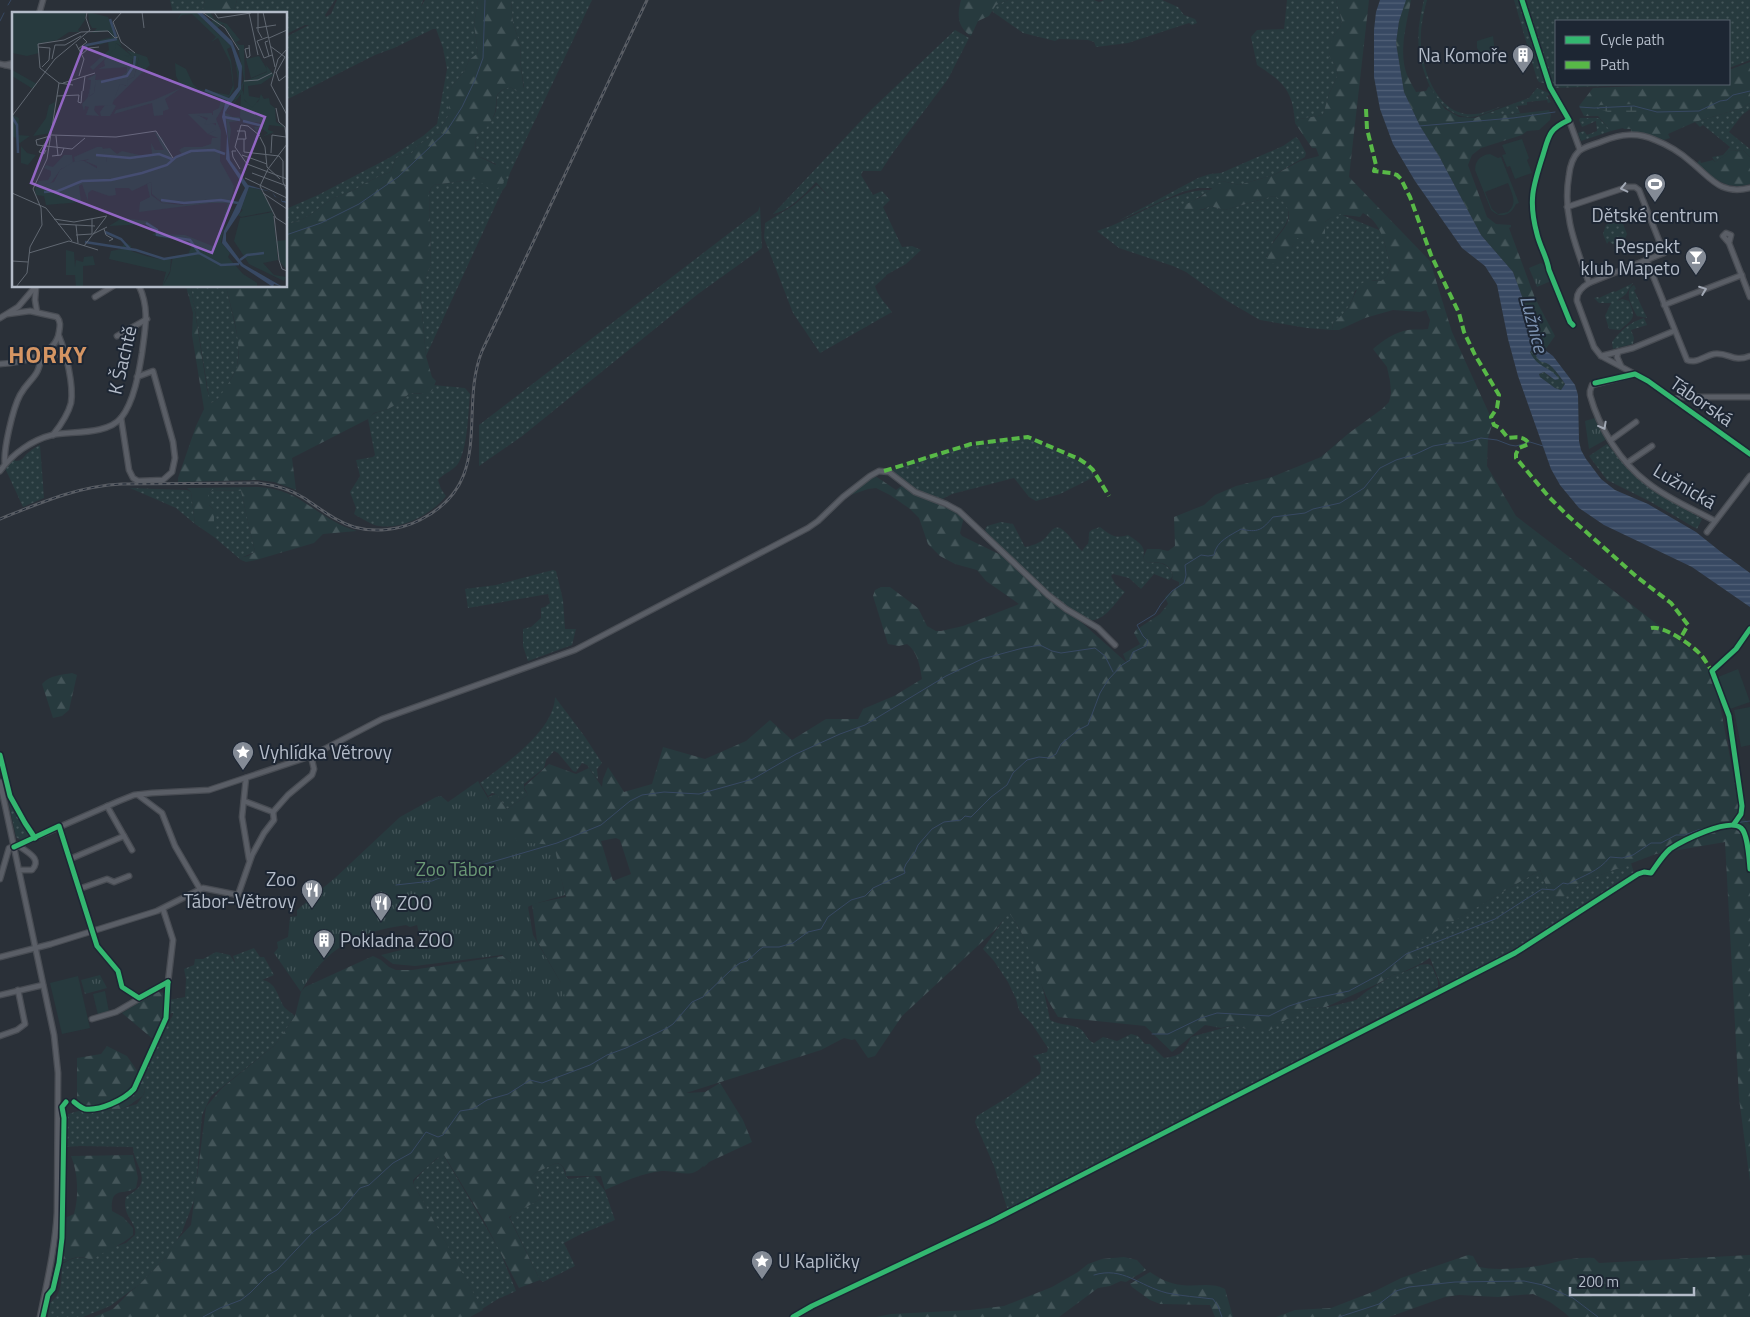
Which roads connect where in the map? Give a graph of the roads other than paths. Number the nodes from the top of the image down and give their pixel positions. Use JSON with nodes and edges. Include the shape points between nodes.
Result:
{"nodes":[{"id":1,"x":1569,"y":120,"type":"dead end"},
{"id":2,"x":1580,"y":150,"type":"junction"},
{"id":3,"x":1750,"y":188,"type":"edge"},
{"id":4,"x":1567,"y":207,"type":"junction"},
{"id":5,"x":1729,"y":243,"type":"dead end"},
{"id":6,"x":1647,"y":260,"type":"junction"},
{"id":7,"x":1742,"y":275,"type":"junction"},
{"id":8,"x":1589,"y":283,"type":"junction"},
{"id":9,"x":34,"y":288,"type":"edge"},
{"id":10,"x":36,"y":288,"type":"edge"},
{"id":11,"x":110,"y":288,"type":"edge"},
{"id":12,"x":140,"y":288,"type":"edge"},
{"id":13,"x":95,"y":297,"type":"dead end"},
{"id":14,"x":1750,"y":297,"type":"edge"},
{"id":15,"x":1664,"y":305,"type":"junction"},
{"id":16,"x":37,"y":312,"type":"junction"},
{"id":17,"x":8,"y":314,"type":"junction"},
{"id":18,"x":0,"y":318,"type":"edge"},
{"id":19,"x":147,"y":319,"type":"junction"},
{"id":20,"x":1674,"y":331,"type":"junction"},
{"id":21,"x":58,"y":336,"type":"junction"},
{"id":22,"x":117,"y":336,"type":"dead end"},
{"id":23,"x":44,"y":352,"type":"junction"},
{"id":24,"x":1618,"y":352,"type":"junction"},
{"id":25,"x":1601,"y":356,"type":"junction"},
{"id":26,"x":1750,"y":356,"type":"edge"},
{"id":27,"x":66,"y":358,"type":"junction"},
{"id":28,"x":0,"y":364,"type":"edge"},
{"id":29,"x":1622,"y":368,"type":"junction"},
{"id":30,"x":1635,"y":374,"type":"junction"},
{"id":31,"x":137,"y":377,"type":"junction"},
{"id":32,"x":1750,"y":397,"type":"edge"},
{"id":33,"x":1674,"y":399,"type":"junction"},
{"id":34,"x":121,"y":418,"type":"junction"},
{"id":35,"x":1636,"y":422,"type":"dead end"},
{"id":36,"x":54,"y":435,"type":"junction"},
{"id":37,"x":1611,"y":440,"type":"junction"},
{"id":38,"x":1652,"y":446,"type":"dead end"},
{"id":39,"x":1750,"y":454,"type":"edge"},
{"id":40,"x":1627,"y":463,"type":"junction"},
{"id":41,"x":5,"y":464,"type":"junction"},
{"id":42,"x":0,"y":471,"type":"edge"},
{"id":43,"x":1750,"y":476,"type":"edge"},
{"id":44,"x":1715,"y":521,"type":"junction"},
{"id":45,"x":1707,"y":532,"type":"dead end"},
{"id":46,"x":1116,"y":645,"type":"dead end"},
{"id":47,"x":311,"y":756,"type":"junction"},
{"id":48,"x":246,"y":778,"type":"junction"},
{"id":49,"x":0,"y":782,"type":"edge"},
{"id":50,"x":138,"y":795,"type":"junction"},
{"id":51,"x":244,"y":801,"type":"junction"},
{"id":52,"x":107,"y":806,"type":"junction"},
{"id":53,"x":273,"y":812,"type":"junction"},
{"id":54,"x":60,"y":826,"type":"junction"},
{"id":55,"x":124,"y":836,"type":"junction"},
{"id":56,"x":16,"y":846,"type":"junction"},
{"id":57,"x":132,"y":850,"type":"dead end"},
{"id":58,"x":70,"y":859,"type":"junction"},
{"id":59,"x":249,"y":861,"type":"junction"},
{"id":60,"x":19,"y":870,"type":"junction"},
{"id":61,"x":129,"y":876,"type":"dead end"},
{"id":62,"x":0,"y":879,"type":"edge"},
{"id":63,"x":79,"y":889,"type":"junction"},
{"id":64,"x":200,"y":889,"type":"junction"},
{"id":65,"x":163,"y":909,"type":"junction"},
{"id":66,"x":92,"y":931,"type":"junction"},
{"id":67,"x":35,"y":948,"type":"junction"},
{"id":68,"x":0,"y":957,"type":"edge"},
{"id":69,"x":43,"y":986,"type":"junction"},
{"id":70,"x":18,"y":990,"type":"junction"},
{"id":71,"x":0,"y":995,"type":"edge"},
{"id":72,"x":139,"y":998,"type":"junction"},
{"id":73,"x":92,"y":1018,"type":"dead end"},
{"id":74,"x":0,"y":1036,"type":"edge"},
{"id":75,"x":40,"y":1317,"type":"edge"}],
"edges":[{"from":1,"to":2,"type":"street"},
{"from":2,"to":3,"type":"street","via":[[1617,136],[1641,136],[1656,140],[1680,154],[1717,185],[1731,189]]},
{"from":2,"to":4,"type":"street","via":[[1571,164]]},
{"from":6,"to":4,"type":"street","one_way":true,"via":[[1664,253],[1640,192],[1635,187],[1624,187]]},
{"from":4,"to":8,"type":"street","via":[[1570,231]]},
{"from":5,"to":7,"type":"street"},
{"from":6,"to":8,"type":"street"},
{"from":6,"to":15,"type":"street"},
{"from":7,"to":14,"type":"street"},
{"from":15,"to":7,"type":"street","one_way":true},
{"from":8,"to":25,"type":"street","via":[[1578,292],[1577,301],[1594,347]]},
{"from":9,"to":17,"type":"street"},
{"from":10,"to":16,"type":"street"},
{"from":11,"to":13,"type":"street"},
{"from":12,"to":19,"type":"street","name":"K Šachtě"},
{"from":15,"to":20,"type":"street"},
{"from":16,"to":17,"type":"street"},
{"from":16,"to":21,"type":"street","via":[[59,319]]},
{"from":17,"to":18,"type":"street"},
{"from":19,"to":22,"type":"street","name":"K Šachtě"},
{"from":19,"to":31,"type":"street","name":"K Šachtě"},
{"from":20,"to":24,"type":"street"},
{"from":20,"to":26,"type":"street","via":[[1689,361],[1714,354],[1738,359]]},
{"from":21,"to":23,"type":"street","via":[[55,344]]},
{"from":21,"to":27,"type":"street"},
{"from":23,"to":27,"type":"street"},
{"from":23,"to":28,"type":"street"},
{"from":23,"to":41,"type":"street","via":[[38,371],[17,401]]},
{"from":24,"to":25,"type":"street"},
{"from":24,"to":29,"type":"street"},
{"from":25,"to":29,"type":"street","name":"Táborská"},
{"from":27,"to":36,"type":"street","via":[[71,402]]},
{"from":29,"to":30,"type":"street","name":"Táborská"},
{"from":30,"to":33,"type":"street","name":"Táborská"},
{"from":30,"to":37,"type":"street","name":"Lužnická","one_way":true,"via":[[1591,387],[1590,395],[1600,422]]},
{"from":31,"to":34,"type":"street","name":"K Šachtě"},
{"from":31,"to":34,"type":"street","via":[[153,371],[173,442],[175,458],[172,472],[167,477],[142,481],[133,478]]},
{"from":32,"to":33,"type":"street","via":[[1681,396]]},
{"from":33,"to":39,"type":"street","name":"Táborská"},
{"from":34,"to":36,"type":"street","name":"K Šachtě","via":[[101,429]]},
{"from":35,"to":37,"type":"street"},
{"from":36,"to":41,"type":"street","name":"K Šachtě","via":[[29,445]]},
{"from":37,"to":40,"type":"street","name":"Lužnická"},
{"from":38,"to":40,"type":"street"},
{"from":40,"to":44,"type":"street","name":"Lužnická","via":[[1654,488]]},
{"from":41,"to":42,"type":"street","name":"K Šachtě"},
{"from":43,"to":44,"type":"street"},
{"from":44,"to":45,"type":"street"},
{"from":46,"to":47,"type":"street","via":[[1098,628],[1052,598],[960,511],[918,493],[882,471],[870,476],[808,528],[575,650],[382,719]]},
{"from":47,"to":48,"type":"street"},
{"from":47,"to":53,"type":"street","via":[[312,775]]},
{"from":48,"to":50,"type":"street","via":[[205,791]]},
{"from":48,"to":51,"type":"street"},
{"from":49,"to":56,"type":"street"},
{"from":50,"to":52,"type":"street"},
{"from":50,"to":64,"type":"street","via":[[162,813],[175,846]]},
{"from":51,"to":53,"type":"street"},
{"from":51,"to":59,"type":"street","via":[[243,825]]},
{"from":52,"to":54,"type":"street"},
{"from":52,"to":55,"type":"street"},
{"from":53,"to":59,"type":"street","via":[[274,820]]},
{"from":54,"to":56,"type":"street"},
{"from":54,"to":58,"type":"street"},
{"from":55,"to":57,"type":"street"},
{"from":55,"to":58,"type":"street"},
{"from":56,"to":60,"type":"street"},
{"from":56,"to":60,"type":"street","via":[[32,855],[36,862],[32,870]]},
{"from":56,"to":62,"type":"street","via":[[4,852]]},
{"from":58,"to":63,"type":"street"},
{"from":59,"to":64,"type":"street","via":[[238,894]]},
{"from":60,"to":67,"type":"street"},
{"from":61,"to":63,"type":"street","via":[[114,882],[106,879]]},
{"from":63,"to":66,"type":"street"},
{"from":64,"to":65,"type":"street"},
{"from":65,"to":66,"type":"street"},
{"from":65,"to":72,"type":"street","via":[[172,940],[168,982]]},
{"from":66,"to":67,"type":"street"},
{"from":66,"to":72,"type":"street","via":[[98,946],[118,971],[122,987]]},
{"from":67,"to":68,"type":"street"},
{"from":67,"to":69,"type":"street"},
{"from":69,"to":70,"type":"street"},
{"from":69,"to":75,"type":"street","via":[[54,1035],[58,1073],[58,1213],[54,1252]]},
{"from":70,"to":71,"type":"street"},
{"from":70,"to":74,"type":"street","via":[[24,1025]]},
{"from":72,"to":73,"type":"street","via":[[116,1012]]}]}
